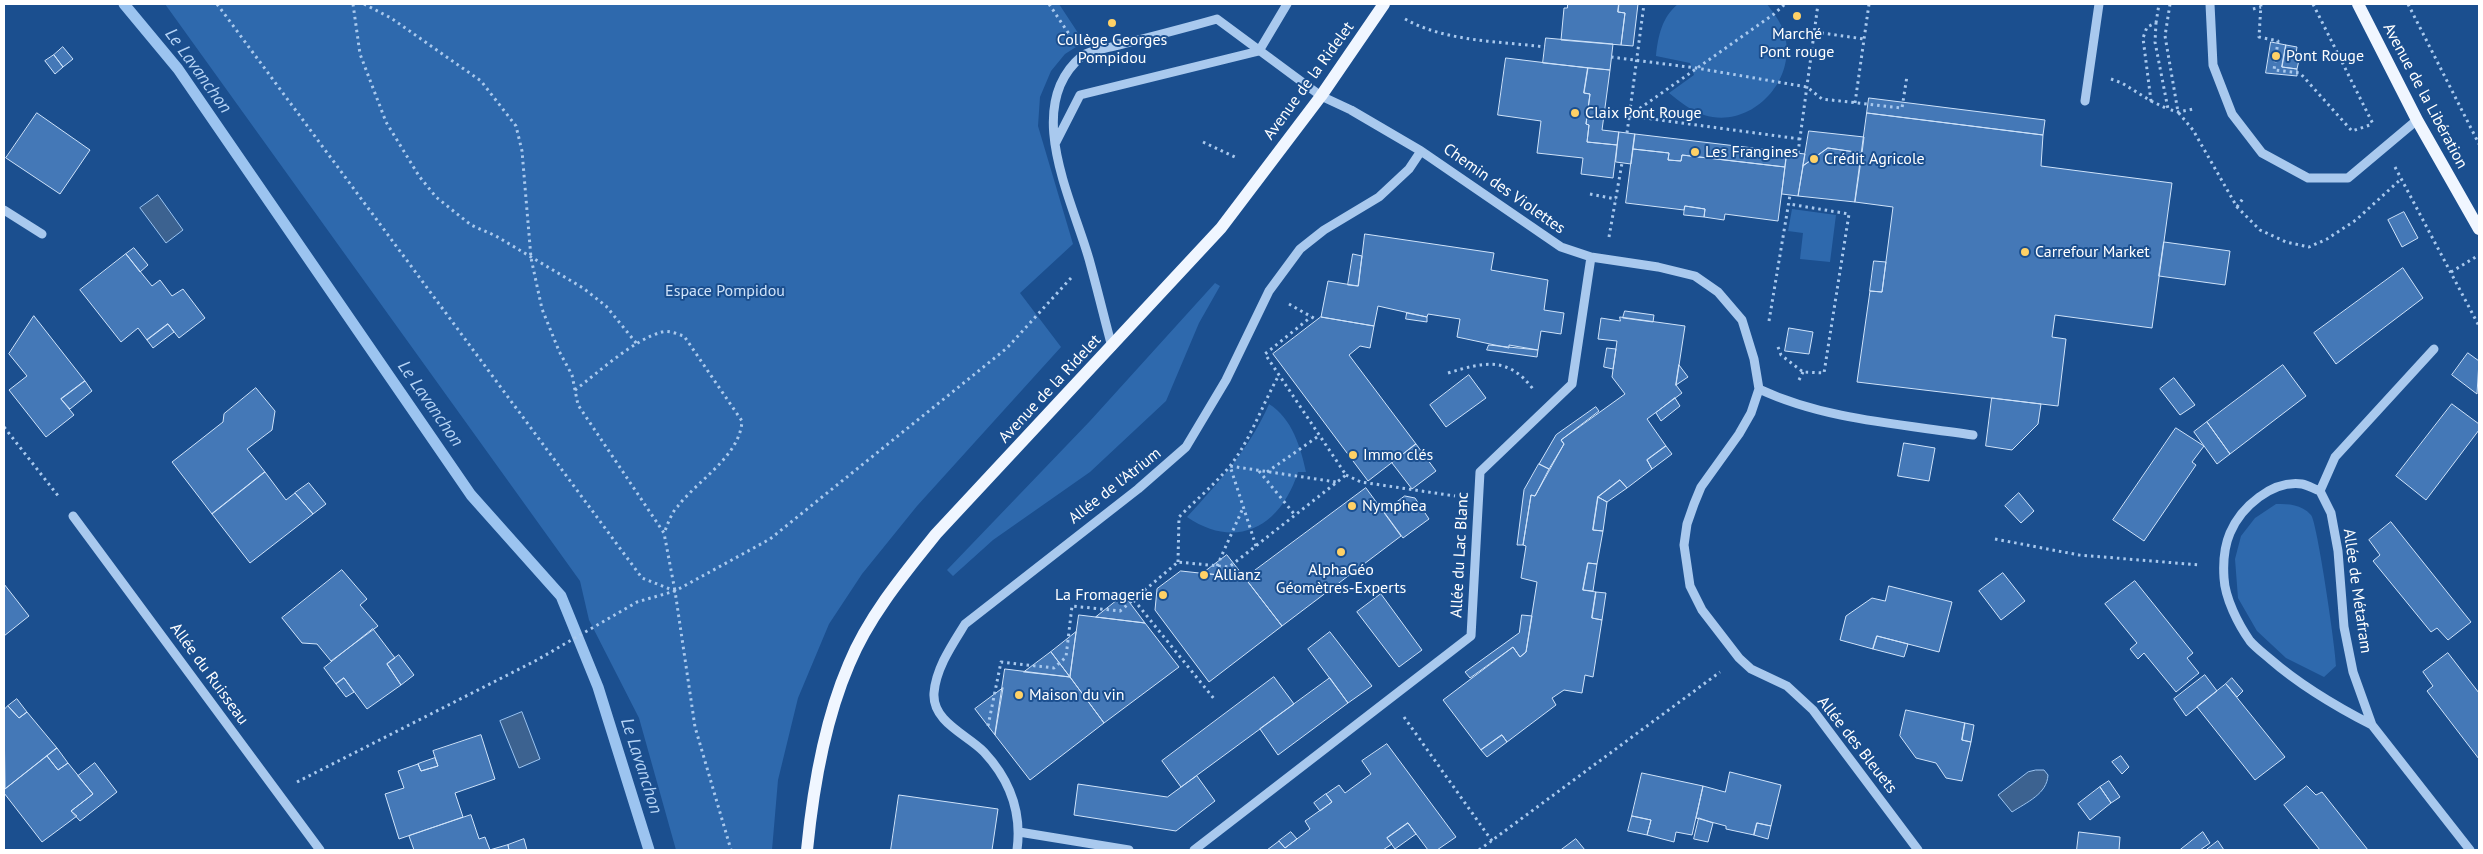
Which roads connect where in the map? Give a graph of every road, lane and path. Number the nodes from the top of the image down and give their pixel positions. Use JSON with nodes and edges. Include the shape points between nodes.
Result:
{"nodes":[{"id":1,"x":217,"y":4,"type":"edge"},
{"id":2,"x":353,"y":4,"type":"edge"},
{"id":3,"x":364,"y":4,"type":"edge"},
{"id":4,"x":1287,"y":4,"type":"edge"},
{"id":5,"x":1644,"y":4,"type":"edge"},
{"id":6,"x":1785,"y":4,"type":"edge"},
{"id":7,"x":1818,"y":4,"type":"edge"},
{"id":8,"x":1869,"y":4,"type":"edge"},
{"id":9,"x":2099,"y":4,"type":"edge"},
{"id":10,"x":2159,"y":4,"type":"edge"},
{"id":11,"x":2210,"y":4,"type":"edge"},
{"id":12,"x":2358,"y":4,"type":"edge"},
{"id":13,"x":2408,"y":4,"type":"edge"},
{"id":14,"x":1383,"y":5,"type":"edge"},
{"id":15,"x":2261,"y":6,"type":"edge"},
{"id":16,"x":2253,"y":9,"type":"dead end"},
{"id":17,"x":2156,"y":23,"type":"junction"},
{"id":18,"x":1814,"y":32,"type":"junction"},
{"id":19,"x":1864,"y":39,"type":"junction"},
{"id":20,"x":1545,"y":47,"type":"dead end"},
{"id":21,"x":1259,"y":51,"type":"junction"},
{"id":22,"x":1611,"y":57,"type":"dead end"},
{"id":23,"x":1637,"y":60,"type":"junction"},
{"id":24,"x":1696,"y":68,"type":"junction"},
{"id":25,"x":2089,"y":72,"type":"junction"},
{"id":26,"x":1907,"y":76,"type":"dead end"},
{"id":27,"x":1807,"y":87,"type":"junction"},
{"id":28,"x":1321,"y":96,"type":"junction"},
{"id":29,"x":2085,"y":101,"type":"dead end"},
{"id":30,"x":2151,"y":101,"type":"junction"},
{"id":31,"x":1855,"y":103,"type":"junction"},
{"id":32,"x":2168,"y":109,"type":"junction"},
{"id":33,"x":2193,"y":109,"type":"dead end"},
{"id":34,"x":1629,"y":116,"type":"junction"},
{"id":35,"x":2417,"y":120,"type":"junction"},
{"id":36,"x":2373,"y":124,"type":"dead end"},
{"id":37,"x":1627,"y":133,"type":"dead end"},
{"id":38,"x":1800,"y":138,"type":"junction"},
{"id":39,"x":1204,"y":142,"type":"dead end"},
{"id":40,"x":1055,"y":144,"type":"junction"},
{"id":41,"x":2479,"y":144,"type":"edge"},
{"id":42,"x":1421,"y":150,"type":"junction"},
{"id":43,"x":1798,"y":153,"type":"dead end"},
{"id":44,"x":1237,"y":158,"type":"dead end"},
{"id":45,"x":1622,"y":163,"type":"dead end"},
{"id":46,"x":1590,"y":194,"type":"dead end"},
{"id":47,"x":1790,"y":195,"type":"dead end"},
{"id":48,"x":2244,"y":197,"type":"dead end"},
{"id":49,"x":1616,"y":199,"type":"junction"},
{"id":50,"x":1789,"y":204,"type":"junction"},
{"id":51,"x":2237,"y":207,"type":"dead end"},
{"id":52,"x":4,"y":210,"type":"edge"},
{"id":53,"x":2479,"y":229,"type":"edge"},
{"id":54,"x":42,"y":234,"type":"dead end"},
{"id":55,"x":2479,"y":255,"type":"edge"},
{"id":56,"x":1591,"y":257,"type":"junction"},
{"id":57,"x":531,"y":258,"type":"junction"},
{"id":58,"x":1089,"y":258,"type":"junction"},
{"id":59,"x":1604,"y":259,"type":"junction"},
{"id":60,"x":2451,"y":272,"type":"dead end"},
{"id":61,"x":1269,"y":291,"type":"junction"},
{"id":62,"x":1311,"y":317,"type":"junction"},
{"id":63,"x":1317,"y":320,"type":"dead end"},
{"id":64,"x":1775,"y":339,"type":"dead end"},
{"id":65,"x":637,"y":344,"type":"junction"},
{"id":66,"x":1112,"y":347,"type":"junction"},
{"id":67,"x":2434,"y":349,"type":"dead end"},
{"id":68,"x":1754,"y":359,"type":"junction"},
{"id":69,"x":1803,"y":372,"type":"junction"},
{"id":70,"x":1448,"y":373,"type":"dead end"},
{"id":71,"x":1279,"y":375,"type":"junction"},
{"id":72,"x":1759,"y":389,"type":"junction"},
{"id":73,"x":575,"y":390,"type":"junction"},
{"id":74,"x":1786,"y":402,"type":"junction"},
{"id":75,"x":1548,"y":408,"type":"junction"},
{"id":76,"x":4,"y":427,"type":"edge"},
{"id":77,"x":1320,"y":434,"type":"junction"},
{"id":78,"x":1973,"y":435,"type":"dead end"},
{"id":79,"x":1230,"y":466,"type":"junction"},
{"id":80,"x":1259,"y":471,"type":"junction"},
{"id":81,"x":1267,"y":472,"type":"junction"},
{"id":82,"x":1346,"y":475,"type":"junction"},
{"id":83,"x":1336,"y":482,"type":"junction"},
{"id":84,"x":2320,"y":491,"type":"junction"},
{"id":85,"x":1478,"y":500,"type":"junction"},
{"id":86,"x":1243,"y":508,"type":"junction"},
{"id":87,"x":1295,"y":515,"type":"junction"},
{"id":88,"x":73,"y":516,"type":"joint"},
{"id":89,"x":664,"y":533,"type":"junction"},
{"id":90,"x":1995,"y":539,"type":"dead end"},
{"id":91,"x":1256,"y":546,"type":"junction"},
{"id":92,"x":1178,"y":562,"type":"junction"},
{"id":93,"x":1217,"y":566,"type":"junction"},
{"id":94,"x":2223,"y":568,"type":"junction"},
{"id":95,"x":675,"y":591,"type":"junction"},
{"id":96,"x":1134,"y":600,"type":"junction"},
{"id":97,"x":1739,"y":658,"type":"junction"},
{"id":98,"x":1390,"y":698,"type":"junction"},
{"id":99,"x":1215,"y":700,"type":"dead end"},
{"id":100,"x":2372,"y":725,"type":"junction"},
{"id":101,"x":984,"y":752,"type":"junction"},
{"id":102,"x":276,"y":792,"type":"junction"},
{"id":103,"x":809,"y":830,"type":"junction"},
{"id":104,"x":1019,"y":832,"type":"junction"},
{"id":105,"x":1492,"y":841,"type":"junction"},
{"id":106,"x":320,"y":850,"type":"edge"},
{"id":107,"x":731,"y":850,"type":"edge"},
{"id":108,"x":807,"y":850,"type":"edge"},
{"id":109,"x":813,"y":850,"type":"edge"},
{"id":110,"x":1017,"y":850,"type":"edge"},
{"id":111,"x":1129,"y":850,"type":"edge"},
{"id":112,"x":1194,"y":850,"type":"edge"},
{"id":113,"x":1479,"y":850,"type":"edge"},
{"id":114,"x":1918,"y":850,"type":"edge"},
{"id":115,"x":2470,"y":850,"type":"edge"}],
"edges":[{"from":1,"to":95,"type":"path","via":[[642,578]]},
{"from":2,"to":57,"type":"path","via":[[360,54],[371,87],[386,122],[419,176],[451,211]]},
{"from":3,"to":57,"type":"path","via":[[391,18],[481,81],[516,126],[522,151]]},
{"from":4,"to":21,"type":"street"},
{"from":5,"to":23,"type":"path"},
{"from":6,"to":24,"type":"path"},
{"from":7,"to":18,"type":"path"},
{"from":8,"to":19,"type":"path"},
{"from":9,"to":25,"type":"street"},
{"from":10,"to":17,"type":"path"},
{"from":11,"to":35,"type":"street","via":[[2213,65],[2232,114],[2262,153],[2308,178],[2348,178]]},
{"from":12,"to":35,"type":"main road","name":"Avenue de la Libération"},
{"from":13,"to":41,"type":"path"},
{"from":14,"to":20,"type":"path","via":[[1422,29]]},
{"from":14,"to":28,"type":"main road","name":"Avenue de la Ridelet"},
{"from":15,"to":16,"type":"path"},
{"from":15,"to":36,"type":"path","via":[[2259,37],[2278,41],[2274,70],[2300,73],[2352,131]]},
{"from":17,"to":30,"type":"path","via":[[2147,27],[2143,38]]},
{"from":17,"to":32,"type":"path","via":[[2155,42]]},
{"from":18,"to":19,"type":"path"},
{"from":18,"to":27,"type":"path"},
{"from":19,"to":31,"type":"path"},
{"from":21,"to":28,"type":"street","name":"Chemin des Violettes"},
{"from":21,"to":40,"type":"street","via":[[1080,94]]},
{"from":21,"to":40,"type":"street","name":"Chemin des Violettes","via":[[1217,20],[1083,55],[1056,92],[1053,111]]},
{"from":22,"to":23,"type":"path"},
{"from":23,"to":24,"type":"path"},
{"from":23,"to":34,"type":"path"},
{"from":24,"to":27,"type":"path"},
{"from":24,"to":34,"type":"path"},
{"from":25,"to":29,"type":"street"},
{"from":25,"to":30,"type":"path","via":[[2122,82]]},
{"from":26,"to":31,"type":"path","via":[[1902,108]]},
{"from":27,"to":31,"type":"path","via":[[1822,99]]},
{"from":27,"to":38,"type":"path"},
{"from":28,"to":42,"type":"street","name":"Chemin des Violettes"},
{"from":28,"to":66,"type":"main road","name":"Avenue de la Ridelet","via":[[1221,228]]},
{"from":30,"to":32,"type":"path"},
{"from":32,"to":33,"type":"path","via":[[2178,112]]},
{"from":34,"to":37,"type":"path"},
{"from":34,"to":38,"type":"path"},
{"from":35,"to":53,"type":"main road","name":"Avenue de la Libération"},
{"from":38,"to":43,"type":"path"},
{"from":39,"to":44,"type":"path"},
{"from":40,"to":58,"type":"street","via":[[1064,183]]},
{"from":42,"to":56,"type":"street","name":"Chemin des Violettes","via":[[1562,247]]},
{"from":42,"to":61,"type":"street","name":"Allée de l'Atrium","via":[[1409,169],[1379,197],[1324,230],[1300,249]]},
{"from":45,"to":49,"type":"path"},
{"from":46,"to":49,"type":"path"},
{"from":47,"to":50,"type":"path"},
{"from":48,"to":51,"type":"path"},
{"from":49,"to":59,"type":"path"},
{"from":50,"to":68,"type":"path","via":[[1768,323]]},
{"from":50,"to":69,"type":"path","via":[[1849,214],[1824,373]]},
{"from":52,"to":54,"type":"street"},
{"from":55,"to":60,"type":"path"},
{"from":56,"to":59,"type":"street","name":"Chemin des Violettes"},
{"from":56,"to":75,"type":"street","name":"Allée du Lac Blanc","via":[[1572,384]]},
{"from":57,"to":65,"type":"path","via":[[583,288],[606,306]]},
{"from":57,"to":73,"type":"path","via":[[542,309],[572,375]]},
{"from":58,"to":66,"type":"street"},
{"from":58,"to":95,"type":"path","via":[[1007,348],[931,410],[770,538]]},
{"from":59,"to":68,"type":"street","name":"Chemin des Violettes","via":[[1695,276],[1718,292],[1742,320]]},
{"from":61,"to":62,"type":"path"},
{"from":61,"to":101,"type":"street","name":"Allée de l'Atrium","via":[[1226,380],[1186,447],[1138,489],[965,624],[938,673],[934,695],[940,714]]},
{"from":62,"to":63,"type":"path"},
{"from":62,"to":71,"type":"path","via":[[1265,354]]},
{"from":64,"to":69,"type":"path","via":[[1781,355]]},
{"from":65,"to":73,"type":"path"},
{"from":65,"to":89,"type":"path","via":[[663,331],[684,336],[742,421],[741,432],[729,452],[676,507]]},
{"from":66,"to":103,"type":"main road","name":"Avenue de la Ridelet","via":[[936,534],[873,619],[849,664],[830,722],[817,773]]},
{"from":67,"to":84,"type":"street","via":[[2335,456]]},
{"from":68,"to":72,"type":"street","name":"Chemin des Violettes"},
{"from":69,"to":74,"type":"path"},
{"from":70,"to":75,"type":"path","via":[[1480,363],[1508,366],[1526,380]]},
{"from":71,"to":77,"type":"path"},
{"from":71,"to":79,"type":"path","via":[[1253,429]]},
{"from":72,"to":74,"type":"street"},
{"from":72,"to":97,"type":"street","name":"Allée des Bleuets","via":[[1739,434],[1701,487],[1687,524],[1684,545],[1690,586],[1702,610]]},
{"from":73,"to":89,"type":"path","via":[[578,405]]},
{"from":74,"to":78,"type":"street","via":[[1837,414]]},
{"from":75,"to":85,"type":"street","name":"Allée du Lac Blanc","via":[[1480,472]]},
{"from":76,"to":88,"type":"path"},
{"from":77,"to":81,"type":"path"},
{"from":77,"to":82,"type":"path"},
{"from":79,"to":80,"type":"path"},
{"from":79,"to":86,"type":"path"},
{"from":79,"to":92,"type":"path","via":[[1178,517]]},
{"from":80,"to":81,"type":"path"},
{"from":80,"to":87,"type":"path"},
{"from":81,"to":83,"type":"path"},
{"from":82,"to":83,"type":"path"},
{"from":82,"to":85,"type":"path","via":[[1361,482]]},
{"from":83,"to":87,"type":"path"},
{"from":84,"to":94,"type":"street","name":"Allée de Métafram","via":[[2301,484],[2285,485],[2266,492],[2247,508],[2230,532]]},
{"from":84,"to":100,"type":"street","name":"Allée de Métafram","via":[[2331,513],[2338,551],[2344,627],[2353,672]]},
{"from":85,"to":98,"type":"street","name":"Allée du Lac Blanc","via":[[1471,636]]},
{"from":86,"to":91,"type":"path"},
{"from":86,"to":93,"type":"path"},
{"from":87,"to":91,"type":"path"},
{"from":88,"to":102,"type":"street","name":"Allée du Ruisseau"},
{"from":89,"to":95,"type":"path"},
{"from":90,"to":94,"type":"path","via":[[2079,555]]},
{"from":91,"to":93,"type":"path","via":[[1229,568]]},
{"from":92,"to":93,"type":"path"},
{"from":92,"to":96,"type":"path"},
{"from":94,"to":100,"type":"street","name":"Allée de Métafram","via":[[2230,603],[2251,642],[2317,696]]},
{"from":95,"to":102,"type":"path","via":[[637,602],[537,660]]},
{"from":95,"to":107,"type":"path","via":[[695,727]]},
{"from":96,"to":99,"type":"path"},
{"from":96,"to":101,"type":"path","via":[[1120,611],[1072,606],[1066,657],[1054,668],[1001,662]]},
{"from":97,"to":105,"type":"path"},
{"from":97,"to":114,"type":"street","name":"Allée des Bleuets","via":[[1751,668],[1787,686],[1813,710]]},
{"from":98,"to":105,"type":"path"},
{"from":98,"to":112,"type":"street","name":"Allée du Lac Blanc"},
{"from":100,"to":115,"type":"street","name":"Allée de Métafram"},
{"from":101,"to":104,"type":"street","name":"Allée de l'Atrium","via":[[1008,784]]},
{"from":102,"to":106,"type":"street","name":"Allée du Ruisseau"},
{"from":103,"to":108,"type":"main road","name":"Avenue de la Ridelet"},
{"from":103,"to":109,"type":"main road","name":"Avenue de la Ridelet"},
{"from":104,"to":110,"type":"street","name":"Allée de l'Atrium"},
{"from":104,"to":111,"type":"street"},
{"from":105,"to":113,"type":"path"}]}
